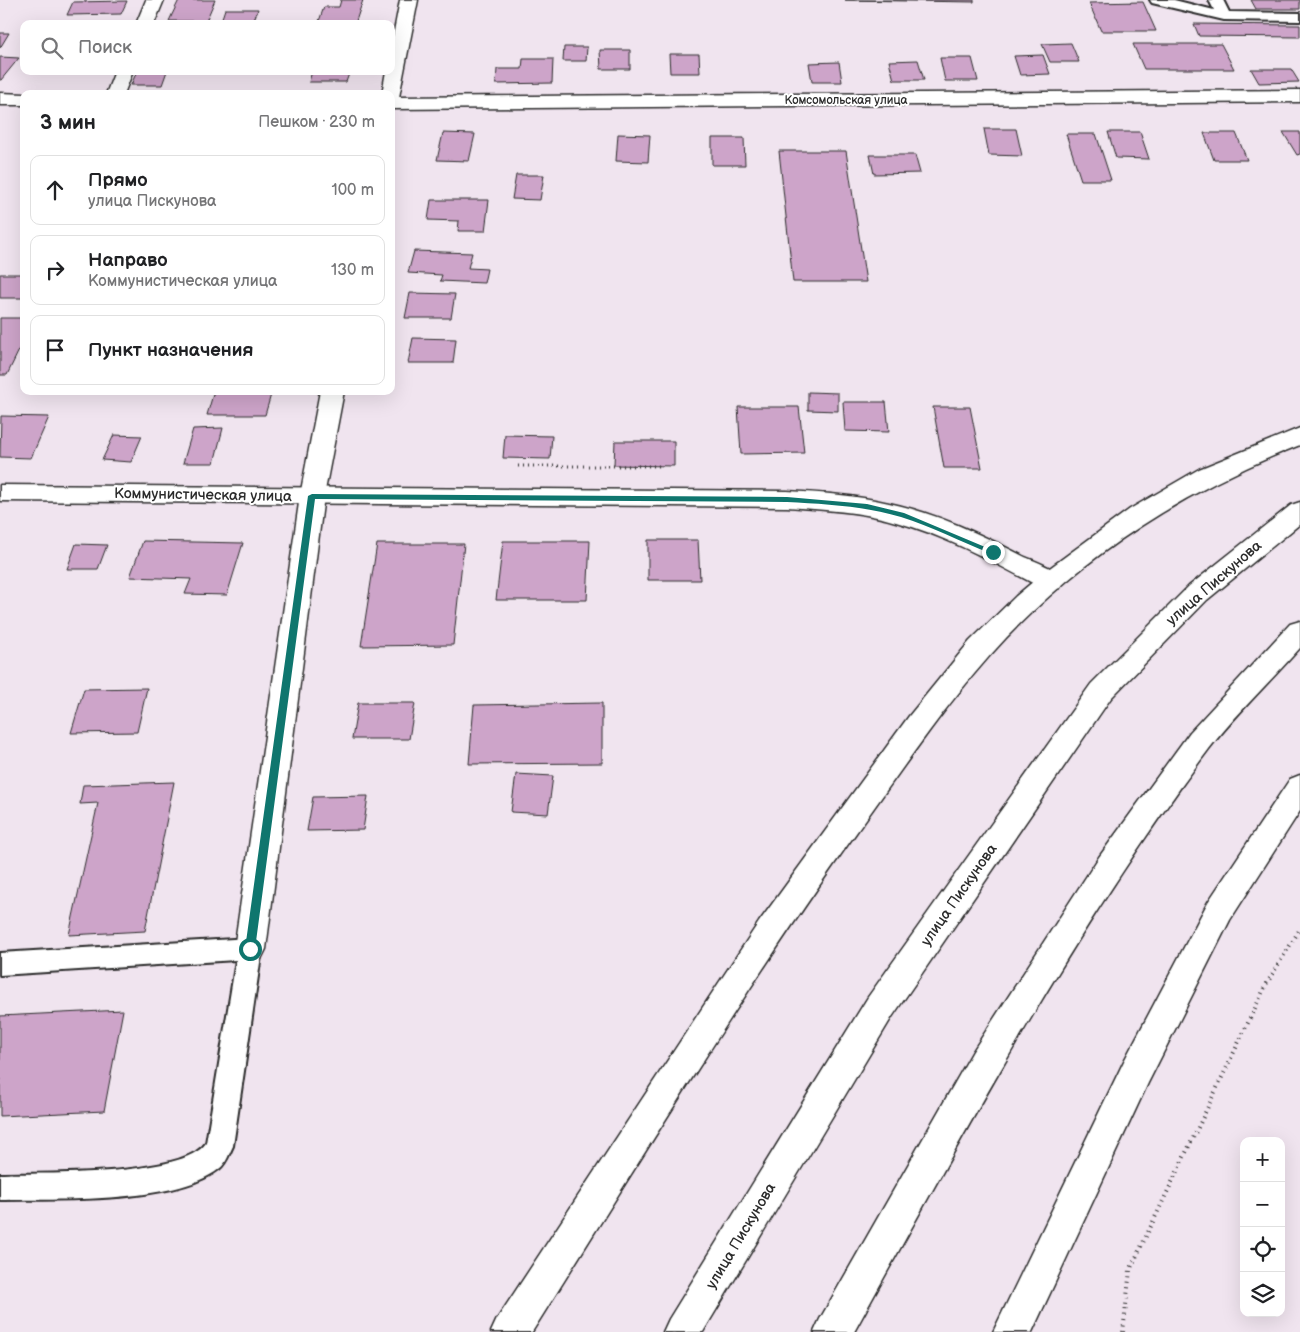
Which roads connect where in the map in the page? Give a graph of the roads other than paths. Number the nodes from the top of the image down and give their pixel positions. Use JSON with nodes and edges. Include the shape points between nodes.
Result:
{"nodes":[{"id":1,"x":155,"y":0,"type":"edge"},
{"id":2,"x":409,"y":0,"type":"edge"},
{"id":3,"x":1157,"y":0,"type":"edge"},
{"id":4,"x":1216,"y":0,"type":"edge"},
{"id":5,"x":1224,"y":16,"type":"junction"},
{"id":6,"x":1300,"y":17,"type":"edge"},
{"id":7,"x":147,"y":20,"type":"edge"},
{"id":8,"x":122,"y":75,"type":"edge"},
{"id":9,"x":395,"y":75,"type":"edge"},
{"id":10,"x":395,"y":75,"type":"edge"},
{"id":11,"x":117,"y":90,"type":"edge"},
{"id":12,"x":392,"y":90,"type":"edge"},
{"id":13,"x":1300,"y":96,"type":"edge"},
{"id":14,"x":0,"y":99,"type":"edge"},
{"id":15,"x":20,"y":100,"type":"edge"},
{"id":16,"x":395,"y":103,"type":"edge"},
{"id":17,"x":331,"y":395,"type":"edge"},
{"id":18,"x":1300,"y":436,"type":"edge"},
{"id":19,"x":0,"y":492,"type":"edge"},
{"id":20,"x":312,"y":496,"type":"junction"},
{"id":21,"x":1300,"y":511,"type":"edge"},
{"id":22,"x":1051,"y":581,"type":"junction"},
{"id":23,"x":1300,"y":631,"type":"edge"},
{"id":24,"x":1300,"y":787,"type":"edge"},
{"id":25,"x":250,"y":949,"type":"junction"},
{"id":26,"x":0,"y":964,"type":"edge"},
{"id":27,"x":0,"y":1187,"type":"edge"},
{"id":28,"x":510,"y":1332,"type":"edge"},
{"id":29,"x":682,"y":1332,"type":"edge"},
{"id":30,"x":833,"y":1332,"type":"edge"},
{"id":31,"x":1012,"y":1332,"type":"edge"}],
"edges":[{"from":1,"to":7,"type":"main road"},
{"from":2,"to":10,"type":"main road"},
{"from":3,"to":5,"type":"lane"},
{"from":4,"to":5,"type":"lane"},
{"from":5,"to":6,"type":"lane"},
{"from":8,"to":11,"type":"main road"},
{"from":9,"to":12,"type":"main road"},
{"from":13,"to":16,"type":"main road","name":"Комсомольская улица"},
{"from":14,"to":15,"type":"main road"},
{"from":17,"to":20,"type":"main road"},
{"from":18,"to":22,"type":"main road","via":[[1208,476],[1158,502],[1085,552]]},
{"from":19,"to":20,"type":"main road","name":"Коммунистическая улица"},
{"from":20,"to":22,"type":"main road","name":"Коммунистическая улица","via":[[831,502],[904,515],[993,552]]},
{"from":20,"to":25,"type":"main road"},
{"from":21,"to":29,"type":"main road","name":"улица Пискунова","via":[[1198,594],[1101,691],[880,1007]]},
{"from":22,"to":28,"type":"main road","via":[[1022,605],[976,654],[935,703],[844,826],[753,955]]},
{"from":23,"to":30,"type":"main road","via":[[1200,740],[1110,866],[985,1062]]},
{"from":24,"to":31,"type":"main road","via":[[1219,910],[1132,1081]]},
{"from":25,"to":26,"type":"lane"},
{"from":25,"to":27,"type":"lane","via":[[219,1146],[210,1160],[198,1167],[145,1181]]}]}
